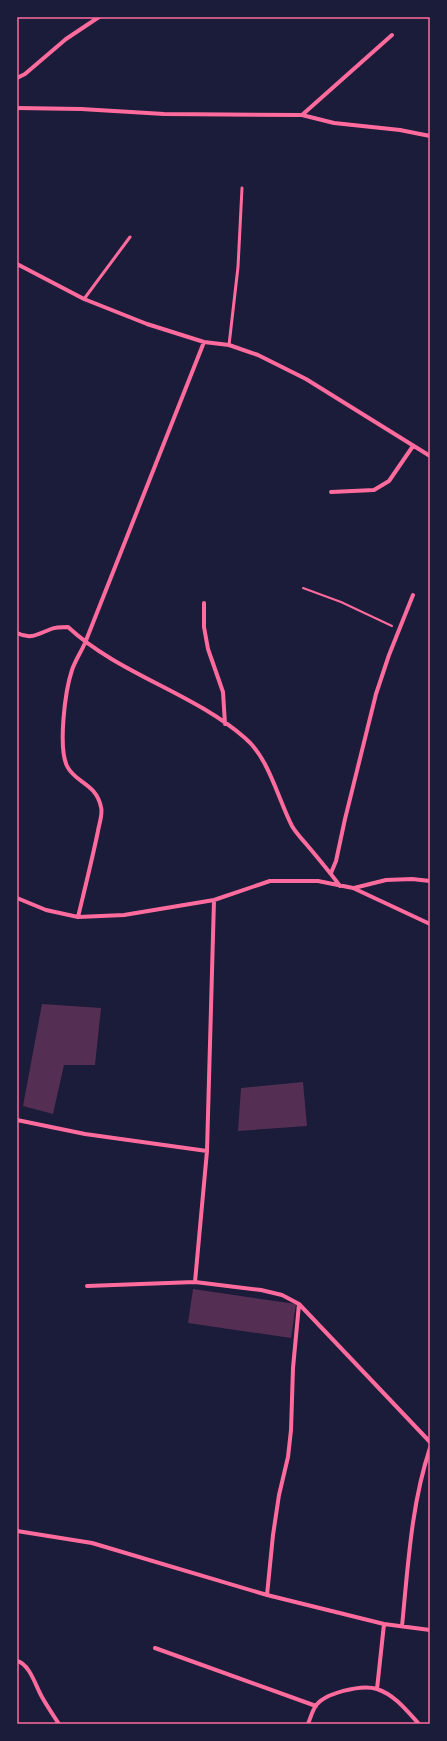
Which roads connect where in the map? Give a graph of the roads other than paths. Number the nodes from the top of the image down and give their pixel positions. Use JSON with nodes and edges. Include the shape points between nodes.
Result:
{"nodes":[{"id":1,"x":99,"y":17,"type":"edge"},
{"id":2,"x":392,"y":35,"type":"dead end"},
{"id":3,"x":17,"y":78,"type":"edge"},
{"id":4,"x":17,"y":108,"type":"edge"},
{"id":5,"x":302,"y":115,"type":"junction"},
{"id":6,"x":430,"y":136,"type":"edge"},
{"id":7,"x":242,"y":188,"type":"dead end"},
{"id":8,"x":130,"y":237,"type":"dead end"},
{"id":9,"x":17,"y":264,"type":"edge"},
{"id":10,"x":84,"y":299,"type":"junction"},
{"id":11,"x":204,"y":342,"type":"junction"},
{"id":12,"x":229,"y":345,"type":"junction"},
{"id":13,"x":413,"y":446,"type":"junction"},
{"id":14,"x":430,"y":456,"type":"edge"},
{"id":15,"x":331,"y":492,"type":"dead end"},
{"id":16,"x":413,"y":595,"type":"dead end"},
{"id":17,"x":204,"y":602,"type":"dead end"},
{"id":18,"x":17,"y":633,"type":"edge"},
{"id":19,"x":85,"y":643,"type":"junction"},
{"id":20,"x":225,"y":724,"type":"junction"},
{"id":21,"x":331,"y":873,"type":"junction"},
{"id":22,"x":430,"y":881,"type":"edge"},
{"id":23,"x":340,"y":886,"type":"junction"},
{"id":24,"x":353,"y":888,"type":"junction"},
{"id":25,"x":18,"y":898,"type":"edge"},
{"id":26,"x":214,"y":900,"type":"junction"},
{"id":27,"x":17,"y":904,"type":"edge"},
{"id":28,"x":78,"y":917,"type":"junction"},
{"id":29,"x":430,"y":924,"type":"edge"},
{"id":30,"x":17,"y":1120,"type":"edge"},
{"id":31,"x":207,"y":1151,"type":"junction"},
{"id":32,"x":195,"y":1282,"type":"junction"},
{"id":33,"x":87,"y":1286,"type":"dead end"},
{"id":34,"x":298,"y":1304,"type":"junction"},
{"id":35,"x":430,"y":1442,"type":"edge"},
{"id":36,"x":430,"y":1448,"type":"edge"},
{"id":37,"x":17,"y":1531,"type":"edge"},
{"id":38,"x":267,"y":1595,"type":"junction"},
{"id":39,"x":384,"y":1624,"type":"junction"},
{"id":40,"x":402,"y":1626,"type":"junction"},
{"id":41,"x":430,"y":1630,"type":"edge"},
{"id":42,"x":155,"y":1648,"type":"dead end"},
{"id":43,"x":17,"y":1661,"type":"edge"},
{"id":44,"x":377,"y":1689,"type":"junction"},
{"id":45,"x":316,"y":1706,"type":"junction"},
{"id":46,"x":59,"y":1724,"type":"edge"},
{"id":47,"x":308,"y":1724,"type":"edge"},
{"id":48,"x":419,"y":1724,"type":"edge"}],
"edges":[{"from":1,"to":3,"type":"street","via":[[66,39]]},
{"from":2,"to":5,"type":"street"},
{"from":4,"to":5,"type":"street","via":[[164,114]]},
{"from":5,"to":6,"type":"street","via":[[334,123]]},
{"from":7,"to":12,"type":"lane","via":[[238,267]]},
{"from":8,"to":10,"type":"lane"},
{"from":9,"to":10,"type":"street"},
{"from":10,"to":11,"type":"street","via":[[147,324]]},
{"from":11,"to":12,"type":"street"},
{"from":11,"to":19,"type":"street"},
{"from":12,"to":13,"type":"street","via":[[258,355],[306,379]]},
{"from":13,"to":14,"type":"street"},
{"from":13,"to":15,"type":"street","via":[[389,481],[374,490]]},
{"from":16,"to":21,"type":"street","via":[[398,629],[376,694]]},
{"from":17,"to":20,"type":"street","via":[[204,627],[208,649],[223,692]]},
{"from":18,"to":19,"type":"street","via":[[24,637],[37,636],[53,628],[68,627]]},
{"from":19,"to":20,"type":"street","via":[[162,688],[204,708]]},
{"from":19,"to":28,"type":"street","via":[[72,671],[62,732],[63,750],[67,767],[93,789],[102,809]]},
{"from":20,"to":21,"type":"street","via":[[246,739],[260,756],[293,827]]},
{"from":21,"to":23,"type":"street"},
{"from":22,"to":24,"type":"street","via":[[386,880]]},
{"from":23,"to":24,"type":"street"},
{"from":23,"to":26,"type":"street","via":[[318,881],[270,881]]},
{"from":24,"to":29,"type":"street"},
{"from":25,"to":27,"type":"street"},
{"from":25,"to":28,"type":"street","via":[[46,910]]},
{"from":26,"to":28,"type":"street","via":[[124,915]]},
{"from":26,"to":31,"type":"street"},
{"from":30,"to":31,"type":"street","via":[[85,1134]]},
{"from":31,"to":32,"type":"street"},
{"from":32,"to":33,"type":"street"},
{"from":32,"to":34,"type":"street","via":[[261,1290],[282,1295]]},
{"from":34,"to":35,"type":"street"},
{"from":34,"to":38,"type":"street","via":[[291,1430],[273,1535]]},
{"from":36,"to":40,"type":"street","via":[[418,1490]]},
{"from":37,"to":38,"type":"street","via":[[92,1543]]},
{"from":38,"to":39,"type":"street"},
{"from":39,"to":40,"type":"street"},
{"from":39,"to":44,"type":"street"},
{"from":40,"to":41,"type":"street"},
{"from":42,"to":45,"type":"street"},
{"from":43,"to":46,"type":"street","via":[[28,1670]]},
{"from":44,"to":45,"type":"street","via":[[358,1687],[336,1692]]},
{"from":44,"to":48,"type":"street","via":[[400,1703]]},
{"from":45,"to":47,"type":"street"}]}
